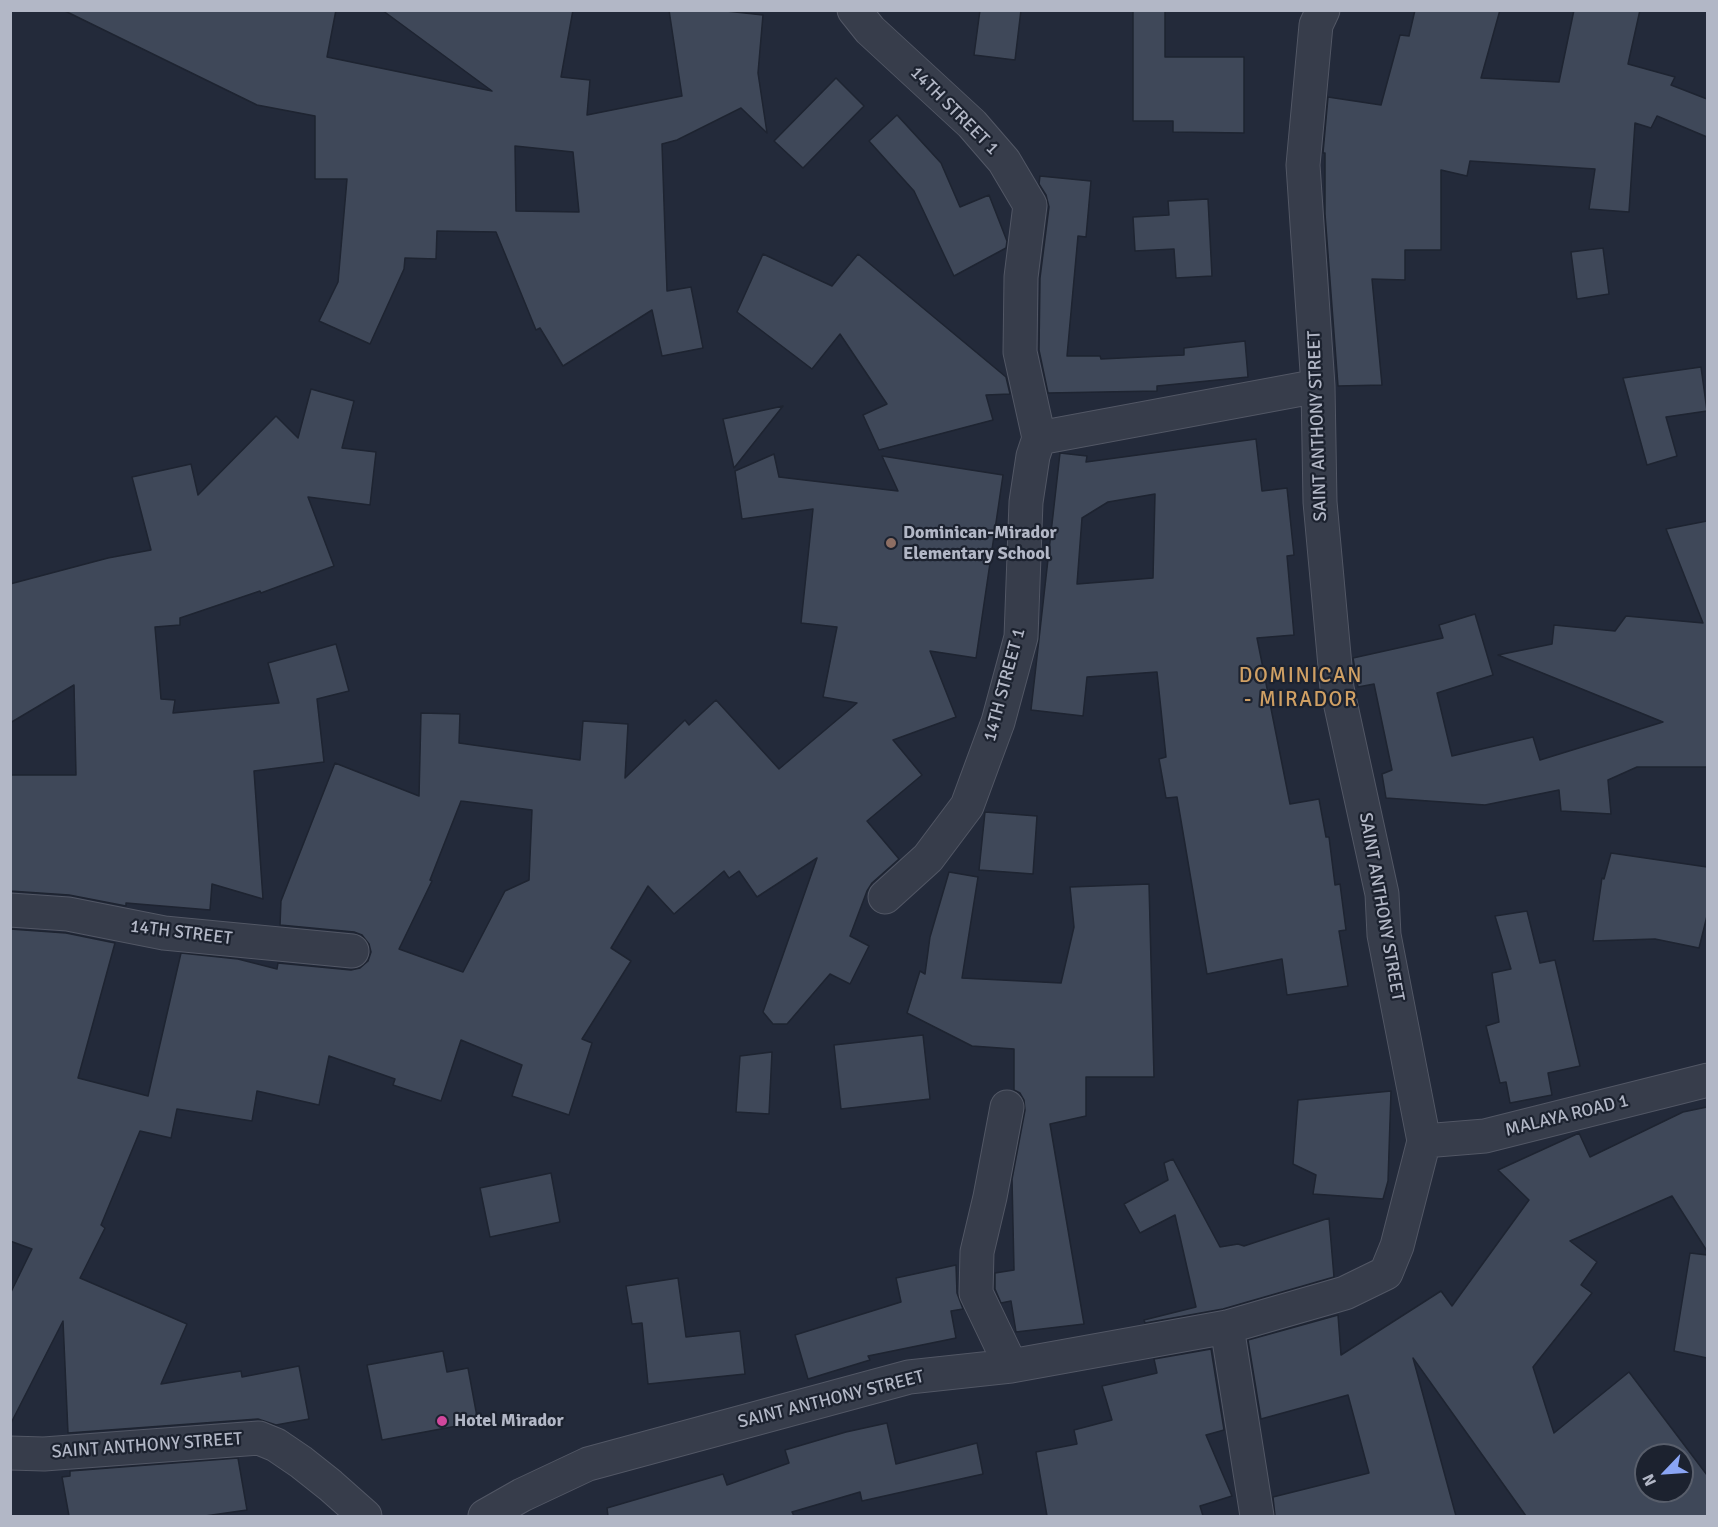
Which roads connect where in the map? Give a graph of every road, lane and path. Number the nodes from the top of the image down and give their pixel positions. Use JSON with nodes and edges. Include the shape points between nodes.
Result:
{"nodes":[{"id":1,"x":854,"y":10,"type":"edge"},
{"id":2,"x":1323,"y":10,"type":"edge"},
{"id":3,"x":1318,"y":386,"type":"junction"},
{"id":4,"x":1039,"y":438,"type":"junction"},
{"id":5,"x":885,"y":897,"type":"dead end"},
{"id":6,"x":10,"y":910,"type":"edge"},
{"id":7,"x":352,"y":951,"type":"dead end"},
{"id":8,"x":1707,"y":1080,"type":"edge"},
{"id":9,"x":1007,"y":1107,"type":"dead end"},
{"id":10,"x":1424,"y":1141,"type":"junction"},
{"id":11,"x":1227,"y":1327,"type":"junction"},
{"id":12,"x":1011,"y":1366,"type":"junction"},
{"id":13,"x":10,"y":1453,"type":"edge"},
{"id":14,"x":365,"y":1516,"type":"edge"},
{"id":15,"x":485,"y":1516,"type":"edge"},
{"id":16,"x":1257,"y":1516,"type":"edge"}],
"edges":[{"from":1,"to":4,"type":"street","name":"14TH STREET 1","via":[[870,30],[972,124],[1004,161],[1030,205],[1021,277],[1020,352]]},
{"from":2,"to":3,"type":"street","name":"SAINT ANTHONY STREET","via":[[1316,25],[1304,165]]},
{"from":3,"to":4,"type":"street"},
{"from":3,"to":10,"type":"street","name":"SAINT ANTHONY STREET","via":[[1320,501],[1337,688],[1382,894],[1384,935]]},
{"from":4,"to":5,"type":"street","name":"14TH STREET 1","via":[[1026,502],[1021,637],[998,722],[967,806],[928,858]]},
{"from":6,"to":7,"type":"street","name":"14TH STREET","via":[[68,914],[164,933]]},
{"from":8,"to":10,"type":"street","name":"MALAYA ROAD 1","via":[[1485,1136]]},
{"from":9,"to":12,"type":"street","via":[[977,1252],[976,1293]]},
{"from":10,"to":11,"type":"street","name":"SAINT ANTHONY STREET","via":[[1397,1246],[1386,1273],[1345,1293]]},
{"from":11,"to":12,"type":"street","name":"SAINT ANTHONY STREET"},
{"from":11,"to":16,"type":"street"},
{"from":12,"to":15,"type":"street","name":"SAINT ANTHONY STREET","via":[[909,1377],[588,1464]]},
{"from":13,"to":14,"type":"street","name":"SAINT ANTHONY STREET","via":[[44,1454],[259,1438],[301,1462]]}]}
